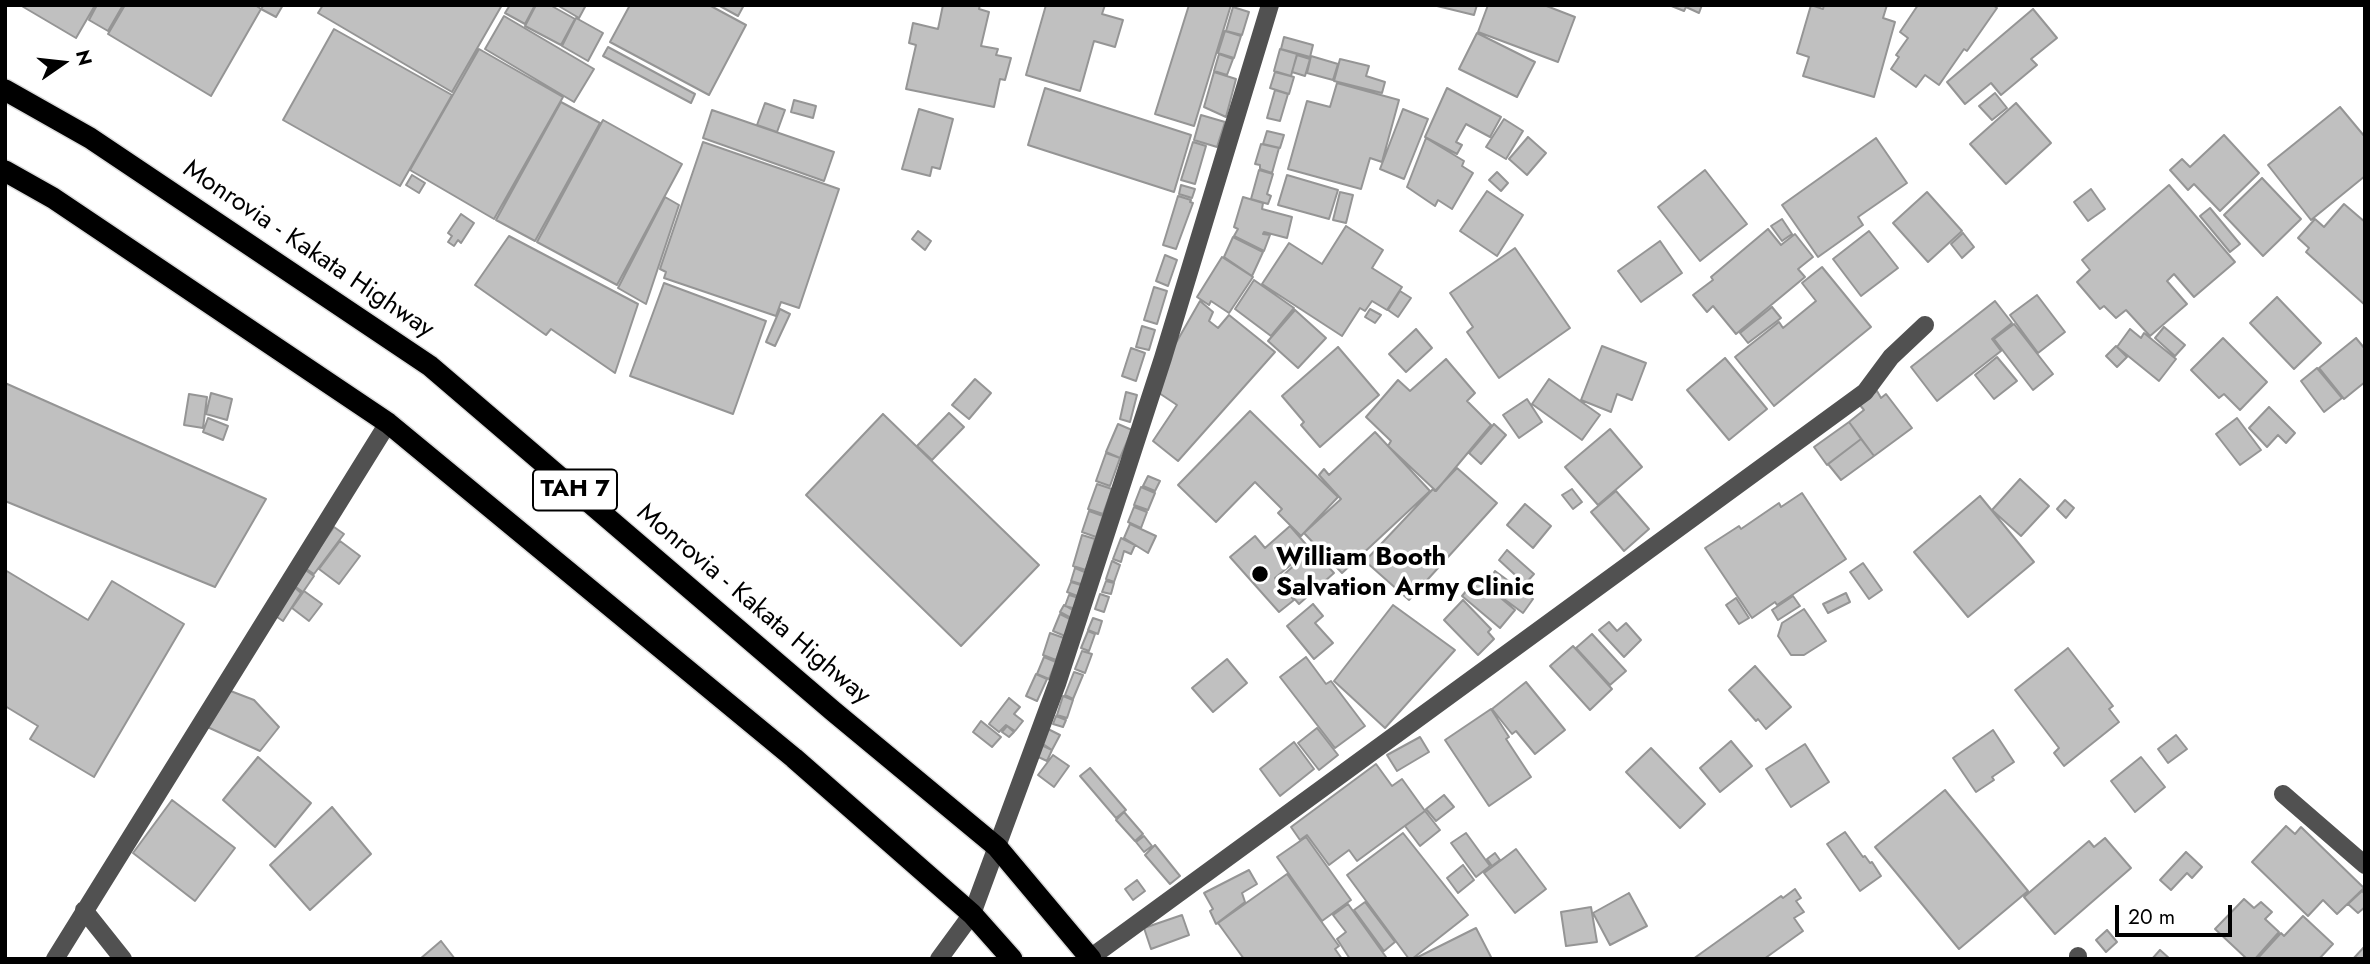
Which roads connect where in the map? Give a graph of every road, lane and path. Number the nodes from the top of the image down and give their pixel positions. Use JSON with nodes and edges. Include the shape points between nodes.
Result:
{"nodes":[{"id":1,"x":1270,"y":5,"type":"edge"},
{"id":2,"x":5,"y":90,"type":"edge"},
{"id":3,"x":5,"y":170,"type":"edge"},
{"id":4,"x":1925,"y":325,"type":"dead end"},
{"id":5,"x":388,"y":423,"type":"junction"},
{"id":6,"x":2283,"y":794,"type":"dead end"},
{"id":7,"x":997,"y":847,"type":"junction"},
{"id":8,"x":2365,"y":865,"type":"edge"},
{"id":9,"x":84,"y":909,"type":"junction"},
{"id":10,"x":972,"y":914,"type":"junction"},
{"id":11,"x":1090,"y":958,"type":"edge"},
{"id":12,"x":55,"y":959,"type":"edge"},
{"id":13,"x":123,"y":959,"type":"edge"},
{"id":14,"x":939,"y":959,"type":"edge"},
{"id":15,"x":1012,"y":959,"type":"edge"}],
"edges":[{"from":1,"to":7,"type":"street","via":[[1163,358],[1057,684]]},
{"from":2,"to":7,"type":"highway","name":"Monrovia - Kakata Highway","number":"TAH 7","via":[[90,138],[430,366]]},
{"from":3,"to":5,"type":"highway","number":"TAH 7"},
{"from":4,"to":11,"type":"street","via":[[1891,357],[1865,392]]},
{"from":5,"to":9,"type":"street"},
{"from":5,"to":10,"type":"highway","number":"TAH 7","via":[[794,758]]},
{"from":6,"to":8,"type":"street"},
{"from":7,"to":10,"type":"street"},
{"from":7,"to":11,"type":"highway","name":"Monrovia - Kakata Highway","number":"TAH 7"},
{"from":9,"to":12,"type":"street"},
{"from":9,"to":13,"type":"street"},
{"from":10,"to":14,"type":"street"},
{"from":10,"to":15,"type":"highway","number":"TAH 7"}]}
